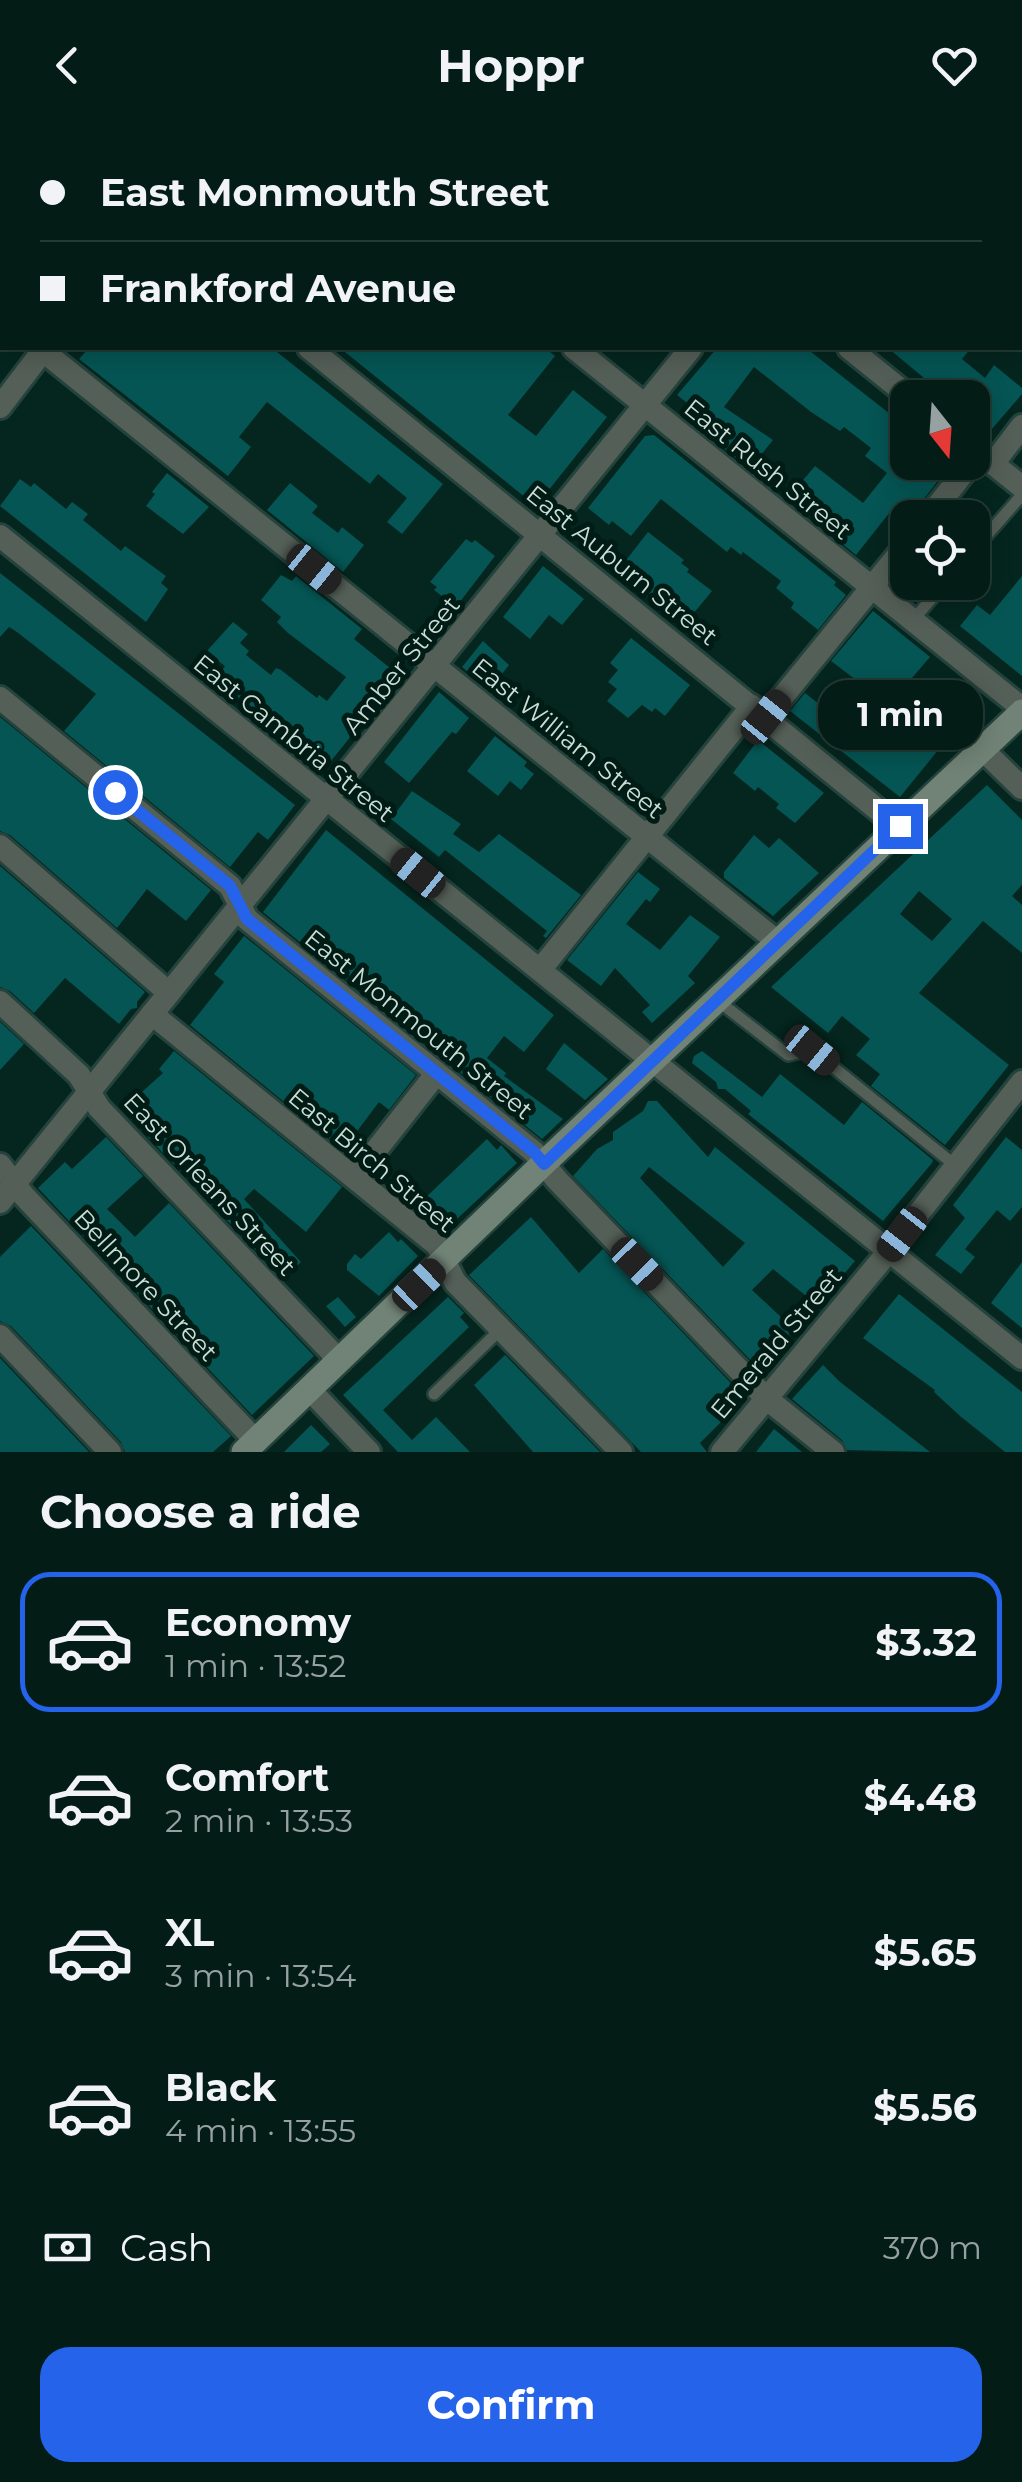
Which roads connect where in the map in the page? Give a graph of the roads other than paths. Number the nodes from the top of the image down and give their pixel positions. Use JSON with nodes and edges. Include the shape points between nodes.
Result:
{"nodes":[{"id":1,"x":43,"y":350,"type":"edge"},
{"id":2,"x":45,"y":350,"type":"edge"},
{"id":3,"x":311,"y":350,"type":"edge"},
{"id":4,"x":576,"y":350,"type":"edge"},
{"id":5,"x":690,"y":350,"type":"edge"},
{"id":6,"x":851,"y":350,"type":"edge"},
{"id":7,"x":8,"y":378,"type":"edge"},
{"id":8,"x":890,"y":381,"type":"edge"},
{"id":9,"x":644,"y":405,"type":"junction"},
{"id":10,"x":0,"y":407,"type":"edge"},
{"id":11,"x":1022,"y":426,"type":"edge"},
{"id":12,"x":990,"y":449,"type":"edge"},
{"id":13,"x":990,"y":467,"type":"edge"},
{"id":14,"x":960,"y":480,"type":"edge"},
{"id":15,"x":1022,"y":491,"type":"edge"},
{"id":16,"x":943,"y":500,"type":"edge"},
{"id":17,"x":990,"y":530,"type":"edge"},
{"id":18,"x":541,"y":535,"type":"junction"},
{"id":19,"x":0,"y":536,"type":"edge"},
{"id":20,"x":890,"y":565,"type":"edge"},
{"id":21,"x":872,"y":587,"type":"junction"},
{"id":22,"x":930,"y":600,"type":"edge"},
{"id":23,"x":913,"y":620,"type":"junction"},
{"id":24,"x":436,"y":666,"type":"junction"},
{"id":25,"x":933,"y":697,"type":"dead end"},
{"id":26,"x":0,"y":698,"type":"edge"},
{"id":27,"x":1022,"y":710,"type":"edge"},
{"id":28,"x":759,"y":712,"type":"junction"},
{"id":29,"x":984,"y":750,"type":"junction"},
{"id":30,"x":1022,"y":788,"type":"edge"},
{"id":31,"x":328,"y":800,"type":"junction"},
{"id":32,"x":900,"y":826,"type":"junction"},
{"id":33,"x":647,"y":838,"type":"junction"},
{"id":34,"x":0,"y":846,"type":"edge"},
{"id":35,"x":240,"y":907,"type":"junction"},
{"id":36,"x":779,"y":942,"type":"junction"},
{"id":37,"x":540,"y":970,"type":"junction"},
{"id":38,"x":169,"y":993,"type":"junction"},
{"id":39,"x":717,"y":1000,"type":"junction"},
{"id":40,"x":0,"y":1002,"type":"edge"},
{"id":41,"x":152,"y":1014,"type":"junction"},
{"id":42,"x":652,"y":1061,"type":"junction"},
{"id":43,"x":436,"y":1074,"type":"junction"},
{"id":44,"x":1022,"y":1082,"type":"edge"},
{"id":45,"x":89,"y":1090,"type":"junction"},
{"id":46,"x":544,"y":1164,"type":"junction"},
{"id":47,"x":956,"y":1166,"type":"junction"},
{"id":48,"x":8,"y":1174,"type":"edge"},
{"id":49,"x":355,"y":1177,"type":"junction"},
{"id":50,"x":0,"y":1202,"type":"edge"},
{"id":51,"x":889,"y":1251,"type":"junction"},
{"id":52,"x":445,"y":1260,"type":"junction"},
{"id":53,"x":502,"y":1328,"type":"junction"},
{"id":54,"x":0,"y":1336,"type":"edge"},
{"id":55,"x":1022,"y":1358,"type":"edge"},
{"id":56,"x":340,"y":1361,"type":"junction"},
{"id":57,"x":310,"y":1390,"type":"junction"},
{"id":58,"x":434,"y":1394,"type":"dead end"},
{"id":59,"x":766,"y":1398,"type":"junction"},
{"id":60,"x":250,"y":1446,"type":"edge"},
{"id":61,"x":110,"y":1452,"type":"edge"},
{"id":62,"x":369,"y":1452,"type":"edge"},
{"id":63,"x":622,"y":1452,"type":"edge"},
{"id":64,"x":722,"y":1452,"type":"edge"},
{"id":65,"x":832,"y":1452,"type":"edge"}],
"edges":[{"from":1,"to":7,"type":"street"},
{"from":2,"to":24,"type":"street","name":"East William Street"},
{"from":3,"to":18,"type":"street","name":"East Auburn Street"},
{"from":4,"to":9,"type":"street","name":"East Rush Street"},
{"from":5,"to":9,"type":"street","name":"Amber Street"},
{"from":6,"to":8,"type":"street"},
{"from":7,"to":10,"type":"street"},
{"from":9,"to":18,"type":"street","name":"Amber Street"},
{"from":9,"to":21,"type":"street","name":"East Rush Street"},
{"from":11,"to":12,"type":"street"},
{"from":13,"to":15,"type":"street"},
{"from":14,"to":16,"type":"street"},
{"from":15,"to":17,"type":"lane"},
{"from":18,"to":24,"type":"street","name":"Amber Street"},
{"from":18,"to":28,"type":"street","name":"East Auburn Street"},
{"from":19,"to":31,"type":"street","name":"East Cambria Street"},
{"from":20,"to":21,"type":"street"},
{"from":21,"to":23,"type":"street","name":"East Rush Street"},
{"from":21,"to":28,"type":"street"},
{"from":22,"to":23,"type":"lane"},
{"from":23,"to":27,"type":"street","name":"East Rush Street"},
{"from":24,"to":31,"type":"street","name":"Amber Street"},
{"from":24,"to":33,"type":"street","name":"East William Street"},
{"from":25,"to":29,"type":"lane"},
{"from":26,"to":35,"type":"street","name":"East Monmouth Street","via":[[230,886]]},
{"from":27,"to":29,"type":"main road"},
{"from":28,"to":32,"type":"street","name":"East Auburn Street"},
{"from":28,"to":33,"type":"street"},
{"from":29,"to":30,"type":"street"},
{"from":29,"to":32,"type":"main road"},
{"from":31,"to":35,"type":"street","name":"Amber Street"},
{"from":31,"to":37,"type":"street","name":"East Cambria Street"},
{"from":32,"to":36,"type":"main road"},
{"from":33,"to":36,"type":"street","name":"East William Street"},
{"from":33,"to":37,"type":"street"},
{"from":34,"to":38,"type":"street"},
{"from":35,"to":38,"type":"street","name":"Amber Street"},
{"from":35,"to":43,"type":"street","name":"East Monmouth Street"},
{"from":36,"to":39,"type":"main road"},
{"from":37,"to":42,"type":"street","name":"East Cambria Street"},
{"from":38,"to":41,"type":"street","name":"Amber Street"},
{"from":39,"to":42,"type":"main road"},
{"from":39,"to":47,"type":"lane","via":[[788,1055],[812,1050]]},
{"from":40,"to":45,"type":"street","name":"East Orleans Street"},
{"from":41,"to":45,"type":"street","name":"Amber Street"},
{"from":41,"to":49,"type":"street","name":"East Birch Street"},
{"from":42,"to":46,"type":"main road"},
{"from":42,"to":51,"type":"street","name":"East Cambria Street"},
{"from":43,"to":46,"type":"street","name":"East Monmouth Street"},
{"from":43,"to":49,"type":"street"},
{"from":44,"to":47,"type":"street","name":"Emerald Street"},
{"from":45,"to":48,"type":"street","name":"Amber Street"},
{"from":45,"to":56,"type":"street","name":"East Orleans Street"},
{"from":46,"to":52,"type":"main road"},
{"from":46,"to":59,"type":"street","name":"East Monmouth Street"},
{"from":47,"to":51,"type":"street","name":"Emerald Street"},
{"from":48,"to":50,"type":"street","name":"Amber Street"},
{"from":48,"to":60,"type":"street","name":"Bellmore Street"},
{"from":49,"to":52,"type":"street","name":"East Birch Street","via":[[437,1245]]},
{"from":51,"to":55,"type":"street","name":"East Cambria Street"},
{"from":51,"to":59,"type":"street","name":"Emerald Street"},
{"from":52,"to":53,"type":"street","name":"East Birch Street","via":[[455,1282]]},
{"from":52,"to":56,"type":"main road"},
{"from":53,"to":58,"type":"lane"},
{"from":53,"to":63,"type":"street","name":"East Birch Street"},
{"from":54,"to":61,"type":"street"},
{"from":56,"to":57,"type":"main road"},
{"from":57,"to":60,"type":"main road"},
{"from":57,"to":62,"type":"street"},
{"from":59,"to":64,"type":"street","name":"Emerald Street"},
{"from":59,"to":65,"type":"street","name":"East Monmouth Street"}]}
